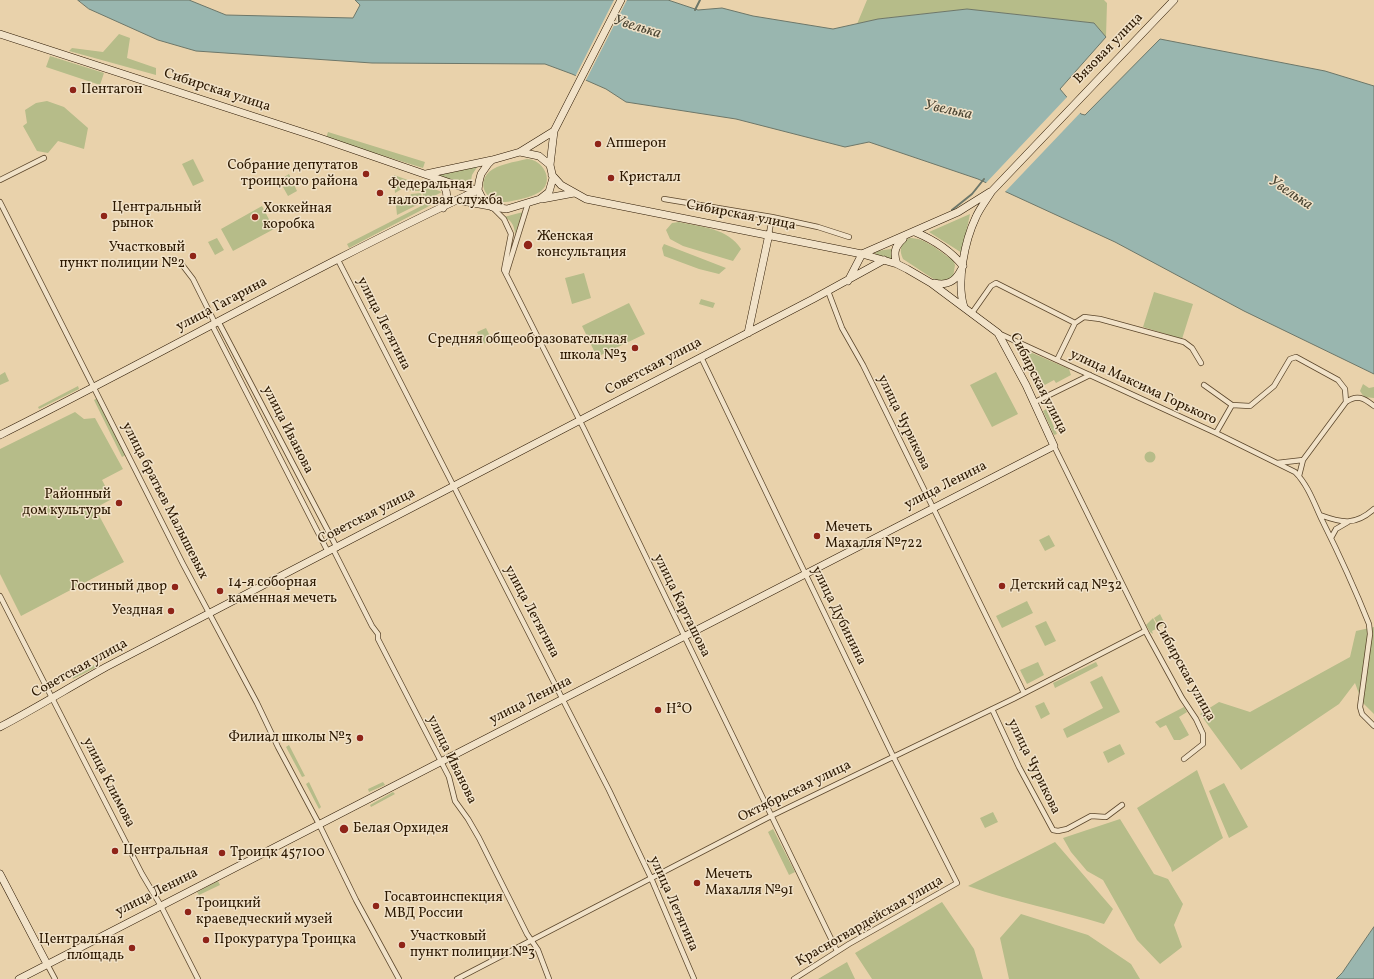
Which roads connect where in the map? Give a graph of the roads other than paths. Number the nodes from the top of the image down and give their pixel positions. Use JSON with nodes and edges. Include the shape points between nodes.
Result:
{"nodes":[{"id":1,"x":621,"y":0,"type":"edge"},
{"id":2,"x":1174,"y":0,"type":"edge"},
{"id":3,"x":0,"y":34,"type":"edge"},
{"id":4,"x":554,"y":131,"type":"junction"},
{"id":5,"x":520,"y":152,"type":"junction"},
{"id":6,"x":44,"y":158,"type":"dead end"},
{"id":7,"x":492,"y":160,"type":"junction"},
{"id":8,"x":550,"y":165,"type":"junction"},
{"id":9,"x":426,"y":174,"type":"junction"},
{"id":10,"x":552,"y":175,"type":"junction"},
{"id":11,"x":435,"y":178,"type":"junction"},
{"id":12,"x":0,"y":180,"type":"edge"},
{"id":13,"x":478,"y":190,"type":"junction"},
{"id":14,"x":992,"y":190,"type":"junction"},
{"id":15,"x":574,"y":193,"type":"junction"},
{"id":16,"x":664,"y":199,"type":"dead end"},
{"id":17,"x":457,"y":200,"type":"junction"},
{"id":18,"x":540,"y":200,"type":"junction"},
{"id":19,"x":0,"y":202,"type":"edge"},
{"id":20,"x":528,"y":203,"type":"junction"},
{"id":21,"x":492,"y":207,"type":"junction"},
{"id":22,"x":442,"y":208,"type":"junction"},
{"id":23,"x":772,"y":216,"type":"junction"},
{"id":24,"x":916,"y":232,"type":"junction"},
{"id":25,"x":769,"y":234,"type":"junction"},
{"id":26,"x":906,"y":236,"type":"junction"},
{"id":27,"x":849,"y":237,"type":"dead end"},
{"id":28,"x":862,"y":254,"type":"junction"},
{"id":29,"x":338,"y":260,"type":"junction"},
{"id":30,"x":884,"y":260,"type":"junction"},
{"id":31,"x":180,"y":262,"type":"dead end"},
{"id":32,"x":897,"y":264,"type":"junction"},
{"id":33,"x":962,"y":267,"type":"junction"},
{"id":34,"x":505,"y":272,"type":"junction"},
{"id":35,"x":848,"y":281,"type":"junction"},
{"id":36,"x":931,"y":283,"type":"junction"},
{"id":37,"x":828,"y":291,"type":"junction"},
{"id":38,"x":964,"y":307,"type":"junction"},
{"id":39,"x":972,"y":313,"type":"junction"},
{"id":40,"x":215,"y":323,"type":"junction"},
{"id":41,"x":1075,"y":323,"type":"junction"},
{"id":42,"x":748,"y":333,"type":"junction"},
{"id":43,"x":998,"y":333,"type":"junction"},
{"id":44,"x":701,"y":357,"type":"junction"},
{"id":45,"x":1057,"y":360,"type":"junction"},
{"id":46,"x":1201,"y":363,"type":"dead end"},
{"id":47,"x":1090,"y":375,"type":"junction"},
{"id":48,"x":1204,"y":385,"type":"dead end"},
{"id":49,"x":94,"y":388,"type":"junction"},
{"id":50,"x":1035,"y":402,"type":"junction"},
{"id":51,"x":1346,"y":402,"type":"junction"},
{"id":52,"x":1232,"y":405,"type":"junction"},
{"id":53,"x":1374,"y":406,"type":"edge"},
{"id":54,"x":579,"y":420,"type":"junction"},
{"id":55,"x":1216,"y":433,"type":"junction"},
{"id":56,"x":0,"y":435,"type":"edge"},
{"id":57,"x":1054,"y":446,"type":"junction"},
{"id":58,"x":1303,"y":460,"type":"junction"},
{"id":59,"x":1277,"y":463,"type":"junction"},
{"id":60,"x":1299,"y":476,"type":"junction"},
{"id":61,"x":453,"y":487,"type":"junction"},
{"id":62,"x":932,"y":507,"type":"junction"},
{"id":63,"x":1374,"y":509,"type":"edge"},
{"id":64,"x":1320,"y":515,"type":"junction"},
{"id":65,"x":1348,"y":522,"type":"junction"},
{"id":66,"x":1330,"y":538,"type":"junction"},
{"id":67,"x":332,"y":550,"type":"junction"},
{"id":68,"x":806,"y":574,"type":"junction"},
{"id":69,"x":0,"y":596,"type":"edge"},
{"id":70,"x":210,"y":614,"type":"junction"},
{"id":71,"x":1145,"y":631,"type":"junction"},
{"id":72,"x":684,"y":637,"type":"junction"},
{"id":73,"x":1024,"y":693,"type":"junction"},
{"id":74,"x":52,"y":699,"type":"junction"},
{"id":75,"x":564,"y":699,"type":"junction"},
{"id":76,"x":992,"y":709,"type":"junction"},
{"id":77,"x":1374,"y":726,"type":"edge"},
{"id":78,"x":0,"y":727,"type":"edge"},
{"id":79,"x":893,"y":756,"type":"junction"},
{"id":80,"x":1184,"y":759,"type":"dead end"},
{"id":81,"x":441,"y":762,"type":"junction"},
{"id":82,"x":1122,"y":805,"type":"dead end"},
{"id":83,"x":771,"y":816,"type":"junction"},
{"id":84,"x":319,"y":824,"type":"junction"},
{"id":85,"x":0,"y":874,"type":"edge"},
{"id":86,"x":651,"y":878,"type":"junction"},
{"id":87,"x":957,"y":884,"type":"joint"},
{"id":88,"x":161,"y":906,"type":"junction"},
{"id":89,"x":530,"y":941,"type":"junction"},
{"id":90,"x":837,"y":951,"type":"junction"},
{"id":91,"x":47,"y":964,"type":"junction"},
{"id":92,"x":19,"y":979,"type":"edge"},
{"id":93,"x":55,"y":979,"type":"edge"},
{"id":94,"x":198,"y":979,"type":"edge"},
{"id":95,"x":399,"y":979,"type":"edge"},
{"id":96,"x":457,"y":979,"type":"edge"},
{"id":97,"x":549,"y":979,"type":"edge"},
{"id":98,"x":694,"y":979,"type":"edge"},
{"id":99,"x":794,"y":979,"type":"edge"}],
"edges":[{"from":1,"to":4,"type":"street"},
{"from":2,"to":14,"type":"street","name":"Вязовая улица"},
{"from":3,"to":9,"type":"street","name":"Сибирская улица"},
{"from":4,"to":5,"type":"street"},
{"from":4,"to":8,"type":"street"},
{"from":5,"to":7,"type":"street"},
{"from":5,"to":8,"type":"street","via":[[539,156]]},
{"from":6,"to":12,"type":"street"},
{"from":7,"to":9,"type":"street"},
{"from":7,"to":13,"type":"street","via":[[481,174]]},
{"from":8,"to":10,"type":"street"},
{"from":9,"to":11,"type":"street","name":"Сибирская улица"},
{"from":10,"to":15,"type":"street","name":"Сибирская улица"},
{"from":10,"to":18,"type":"street","via":[[551,189]]},
{"from":11,"to":13,"type":"street","name":"Сибирская улица"},
{"from":11,"to":22,"type":"street","name":"Сибирская улица","via":[[447,192]]},
{"from":13,"to":17,"type":"street","name":"улица Гагарина"},
{"from":13,"to":21,"type":"street","via":[[483,200]]},
{"from":14,"to":24,"type":"street","via":[[958,212]]},
{"from":14,"to":33,"type":"street","via":[[974,221]]},
{"from":15,"to":18,"type":"street"},
{"from":15,"to":25,"type":"street","name":"Сибирская улица","via":[[586,199]]},
{"from":16,"to":23,"type":"street"},
{"from":17,"to":21,"type":"street"},
{"from":17,"to":22,"type":"street","name":"улица Гагарина"},
{"from":18,"to":20,"type":"street"},
{"from":19,"to":49,"type":"street","name":"улица братьев Малышевых"},
{"from":20,"to":21,"type":"street","via":[[507,209]]},
{"from":20,"to":34,"type":"street"},
{"from":21,"to":34,"type":"street","via":[[504,219],[511,234]]},
{"from":22,"to":29,"type":"street","name":"улица Гагарина"},
{"from":23,"to":25,"type":"street"},
{"from":23,"to":27,"type":"street"},
{"from":24,"to":26,"type":"street"},
{"from":24,"to":33,"type":"street","via":[[947,250]]},
{"from":25,"to":28,"type":"street","name":"Сибирская улица"},
{"from":25,"to":42,"type":"street"},
{"from":26,"to":28,"type":"street"},
{"from":26,"to":32,"type":"street","via":[[894,251]]},
{"from":28,"to":30,"type":"street","name":"Сибирская улица"},
{"from":28,"to":35,"type":"street"},
{"from":29,"to":40,"type":"street","name":"улица Гагарина"},
{"from":29,"to":61,"type":"street","name":"улица Летягина"},
{"from":30,"to":32,"type":"street","name":"Сибирская улица"},
{"from":30,"to":35,"type":"street","name":"Советская улица"},
{"from":31,"to":40,"type":"street","name":"улица Иванова","via":[[193,279]]},
{"from":32,"to":36,"type":"street","name":"Сибирская улица"},
{"from":33,"to":36,"type":"street","via":[[958,276],[950,283]]},
{"from":33,"to":38,"type":"street","via":[[961,296]]},
{"from":34,"to":54,"type":"street","name":"улица Карташова"},
{"from":35,"to":37,"type":"street","name":"Советская улица"},
{"from":36,"to":38,"type":"street","name":"Сибирская улица"},
{"from":37,"to":42,"type":"street","name":"Советская улица"},
{"from":37,"to":62,"type":"street","name":"улица Чурикова","via":[[842,328],[863,365]]},
{"from":38,"to":39,"type":"street","name":"Сибирская улица"},
{"from":39,"to":41,"type":"street","via":[[991,286],[996,283]]},
{"from":39,"to":43,"type":"street","name":"Сибирская улица"},
{"from":40,"to":49,"type":"street","name":"улица Гагарина"},
{"from":40,"to":67,"type":"street","name":"улица Иванова"},
{"from":40,"to":67,"type":"street","name":"улица Иванова"},
{"from":41,"to":45,"type":"street"},
{"from":41,"to":46,"type":"street","via":[[1084,317],[1100,319],[1184,342],[1192,348]]},
{"from":42,"to":44,"type":"street","name":"Советская улица"},
{"from":43,"to":45,"type":"street","name":"улица Максима Горького"},
{"from":43,"to":50,"type":"street","name":"Сибирская улица"},
{"from":44,"to":54,"type":"street","name":"Советская улица"},
{"from":44,"to":68,"type":"street","name":"улица Дубинина"},
{"from":45,"to":47,"type":"street","name":"улица Максима Горького"},
{"from":47,"to":50,"type":"street"},
{"from":47,"to":55,"type":"street","name":"улица Максима Горького"},
{"from":48,"to":52,"type":"street"},
{"from":49,"to":56,"type":"street","name":"улица Гагарина"},
{"from":49,"to":70,"type":"street","name":"улица братьев Малышевых"},
{"from":50,"to":57,"type":"street","name":"Сибирская улица"},
{"from":51,"to":52,"type":"street","via":[[1345,389],[1338,380],[1296,357],[1290,359],[1276,383],[1255,403],[1245,407]]},
{"from":51,"to":53,"type":"street","via":[[1358,397]]},
{"from":51,"to":58,"type":"street"},
{"from":52,"to":55,"type":"street"},
{"from":54,"to":61,"type":"street","name":"Советская улица"},
{"from":54,"to":72,"type":"street","name":"улица Карташова"},
{"from":55,"to":59,"type":"street","name":"улица Максима Горького"},
{"from":57,"to":62,"type":"street","name":"улица Ленина"},
{"from":57,"to":71,"type":"street","name":"Сибирская улица"},
{"from":58,"to":59,"type":"street"},
{"from":58,"to":60,"type":"street"},
{"from":59,"to":60,"type":"street","name":"улица Максима Горького"},
{"from":60,"to":64,"type":"street","name":"улица Максима Горького"},
{"from":61,"to":67,"type":"street","name":"Советская улица"},
{"from":61,"to":75,"type":"street","name":"улица Летягина"},
{"from":62,"to":68,"type":"street","name":"улица Ленина"},
{"from":62,"to":73,"type":"street","name":"улица Чурикова"},
{"from":63,"to":65,"type":"street","via":[[1358,520]]},
{"from":64,"to":65,"type":"street"},
{"from":64,"to":66,"type":"street","name":"улица Максима Горького"},
{"from":65,"to":66,"type":"street","via":[[1336,529]]},
{"from":66,"to":77,"type":"street","name":"улица Максима Горького","via":[[1369,624],[1370,634],[1360,707],[1362,714]]},
{"from":67,"to":70,"type":"street","name":"Советская улица"},
{"from":67,"to":81,"type":"street","name":"улица Иванова","via":[[378,634]]},
{"from":68,"to":72,"type":"street","name":"улица Ленина"},
{"from":68,"to":79,"type":"street","name":"улица Дубинина"},
{"from":69,"to":74,"type":"street","name":"улица Климова"},
{"from":70,"to":74,"type":"street","name":"Советская улица"},
{"from":70,"to":84,"type":"street","name":"улица братьев Малышевых"},
{"from":71,"to":73,"type":"street","name":"Октябрьская улица"},
{"from":71,"to":80,"type":"street","name":"Сибирская улица","via":[[1203,734],[1203,744]]},
{"from":72,"to":75,"type":"street","name":"улица Ленина"},
{"from":72,"to":83,"type":"street","name":"улица Карташова"},
{"from":73,"to":76,"type":"street","name":"Октябрьская улица"},
{"from":74,"to":78,"type":"street","name":"Советская улица"},
{"from":74,"to":88,"type":"street","name":"улица Климова"},
{"from":75,"to":81,"type":"street","name":"улица Ленина"},
{"from":75,"to":86,"type":"street","name":"улица Летягина"},
{"from":76,"to":79,"type":"street","name":"Октябрьская улица"},
{"from":76,"to":82,"type":"street","name":"улица Чурикова","via":[[1050,827],[1058,831],[1067,829],[1091,816],[1106,817]]},
{"from":79,"to":83,"type":"street","name":"Октябрьская улица"},
{"from":79,"to":87,"type":"street","name":"улица Дубинина"},
{"from":81,"to":84,"type":"street","name":"улица Ленина"},
{"from":81,"to":89,"type":"street","name":"улица Иванова","via":[[449,778],[455,801],[479,838]]},
{"from":83,"to":86,"type":"street","name":"Октябрьская улица"},
{"from":83,"to":90,"type":"street","name":"улица Карташова"},
{"from":84,"to":88,"type":"street","name":"улица Ленина"},
{"from":84,"to":95,"type":"street","name":"улица братьев Малышевых"},
{"from":85,"to":91,"type":"street"},
{"from":86,"to":89,"type":"street","name":"Октябрьская улица"},
{"from":86,"to":98,"type":"street","name":"улица Летягина"},
{"from":87,"to":90,"type":"street","name":"Красногвардейская улица"},
{"from":88,"to":91,"type":"street","name":"улица Ленина"},
{"from":88,"to":94,"type":"street","name":"улица Климова"},
{"from":89,"to":96,"type":"street","name":"Октябрьская улица"},
{"from":89,"to":97,"type":"street","name":"улица Иванова","via":[[538,950]]},
{"from":90,"to":99,"type":"street","name":"Красногвардейская улица"},
{"from":91,"to":92,"type":"street","name":"улица Ленина"},
{"from":91,"to":93,"type":"street"}]}
